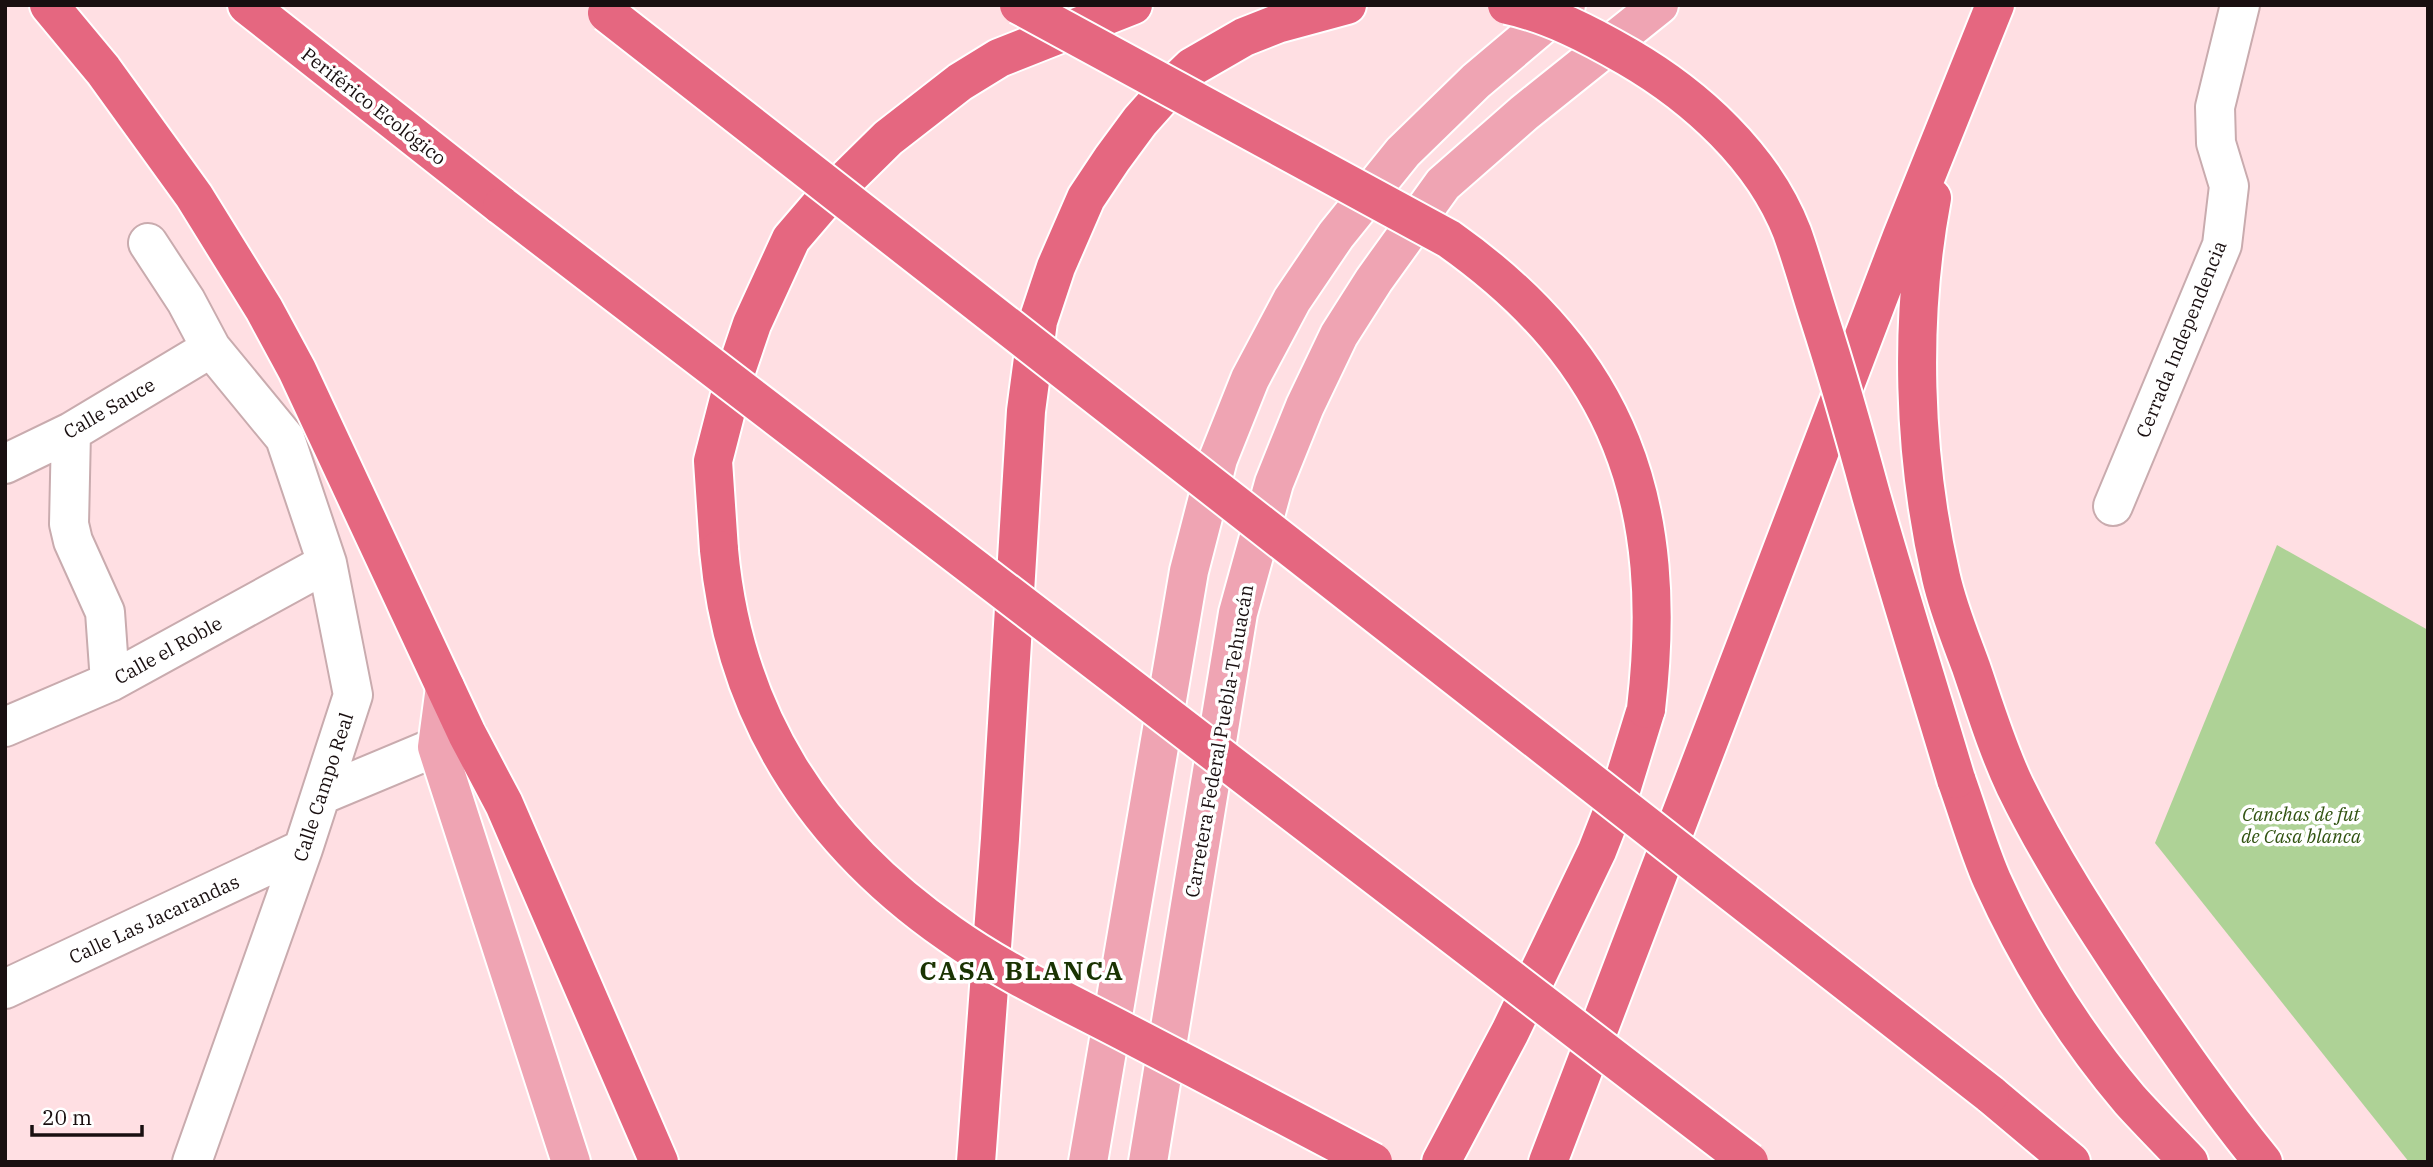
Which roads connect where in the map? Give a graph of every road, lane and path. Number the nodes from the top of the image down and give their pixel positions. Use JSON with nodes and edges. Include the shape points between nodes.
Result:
{"nodes":[{"id":1,"x":49,"y":5,"type":"edge"},
{"id":2,"x":247,"y":5,"type":"edge"},
{"id":3,"x":1018,"y":5,"type":"edge"},
{"id":4,"x":1133,"y":5,"type":"edge"},
{"id":5,"x":1507,"y":5,"type":"edge"},
{"id":6,"x":1566,"y":5,"type":"edge"},
{"id":7,"x":1659,"y":5,"type":"edge"},
{"id":8,"x":1995,"y":5,"type":"edge"},
{"id":9,"x":2240,"y":5,"type":"edge"},
{"id":10,"x":601,"y":9,"type":"edge"},
{"id":11,"x":1329,"y":10,"type":"edge"},
{"id":12,"x":1945,"y":130,"type":"junction"},
{"id":13,"x":148,"y":243,"type":"dead end"},
{"id":14,"x":211,"y":348,"type":"junction"},
{"id":15,"x":71,"y":432,"type":"junction"},
{"id":16,"x":5,"y":464,"type":"edge"},
{"id":17,"x":2113,"y":506,"type":"dead end"},
{"id":18,"x":327,"y":563,"type":"junction"},
{"id":19,"x":110,"y":682,"type":"junction"},
{"id":20,"x":5,"y":727,"type":"edge"},
{"id":21,"x":452,"y":741,"type":"junction"},
{"id":22,"x":321,"y":794,"type":"junction"},
{"id":23,"x":303,"y":849,"type":"junction"},
{"id":24,"x":5,"y":989,"type":"edge"},
{"id":25,"x":192,"y":1162,"type":"edge"},
{"id":26,"x":571,"y":1162,"type":"edge"},
{"id":27,"x":659,"y":1162,"type":"edge"},
{"id":28,"x":976,"y":1162,"type":"edge"},
{"id":29,"x":1088,"y":1162,"type":"edge"},
{"id":30,"x":1148,"y":1162,"type":"edge"},
{"id":31,"x":1373,"y":1162,"type":"edge"},
{"id":32,"x":1441,"y":1162,"type":"edge"},
{"id":33,"x":1548,"y":1162,"type":"edge"},
{"id":34,"x":1749,"y":1162,"type":"edge"},
{"id":35,"x":2071,"y":1162,"type":"edge"},
{"id":36,"x":2189,"y":1162,"type":"edge"},
{"id":37,"x":2263,"y":1162,"type":"edge"}],
"edges":[{"from":1,"to":21,"type":"highway","via":[[157,142],[264,309],[445,687]]},
{"from":2,"to":34,"type":"highway","name":"Periférico Ecológico","bridge":true,"via":[[502,206]]},
{"from":3,"to":32,"type":"highway","bridge":true,"via":[[1449,239],[1486,265],[1546,322],[1577,361],[1623,446],[1649,544],[1653,655],[1646,709],[1597,851]]},
{"from":4,"to":31,"type":"highway","bridge":true,"via":[[999,58],[960,82],[887,138],[791,239],[752,324],[713,461],[730,624],[756,704],[800,786],[861,862],[924,915],[993,962]]},
{"from":5,"to":36,"type":"highway","bridge":true,"via":[[1570,26],[1675,87],[1744,152],[1769,190],[1791,229],[1956,779],[1991,877],[2021,939],[2091,1050]]},
{"from":6,"to":29,"type":"main road","via":[[1476,81],[1403,152],[1336,235],[1292,300],[1250,379],[1218,459],[1189,571]]},
{"from":7,"to":30,"type":"main road","name":"Carretera Federal Puebla-Tehuacán","via":[[1443,184],[1339,335],[1305,406],[1274,483],[1238,613]]},
{"from":8,"to":12,"type":"highway"},
{"from":9,"to":17,"type":"street","name":"Cerrada Independencia","via":[[2215,107],[2216,143],[2229,186],[2222,245]]},
{"from":10,"to":35,"type":"highway","bridge":true,"via":[[1990,1094]]},
{"from":11,"to":28,"type":"highway","via":[[1277,24],[1217,51],[1192,67],[1140,121],[1086,198],[1038,321],[1026,411]]},
{"from":12,"to":33,"type":"highway"},
{"from":12,"to":37,"type":"highway","via":[[1929,215],[1918,355],[1932,530],[1954,624],[1992,731],[2044,840],[2162,1026]]},
{"from":13,"to":14,"type":"street","name":"Calle Campo Real"},
{"from":14,"to":15,"type":"street","name":"Calle Sauce"},
{"from":14,"to":18,"type":"street","name":"Calle Campo Real","via":[[285,438]]},
{"from":15,"to":16,"type":"street","name":"Calle Sauce"},
{"from":15,"to":19,"type":"street","via":[[69,524],[106,612]]},
{"from":18,"to":19,"type":"street","name":"Calle el Roble"},
{"from":18,"to":22,"type":"street","name":"Calle Campo Real","via":[[353,695]]},
{"from":19,"to":20,"type":"street","name":"Calle el Roble"},
{"from":21,"to":22,"type":"street"},
{"from":21,"to":26,"type":"main road"},
{"from":21,"to":27,"type":"highway","via":[[505,804]]},
{"from":22,"to":23,"type":"street","name":"Calle Campo Real"},
{"from":23,"to":24,"type":"street","name":"Calle Las Jacarandas"},
{"from":23,"to":25,"type":"street","name":"Calle Campo Real"}]}
